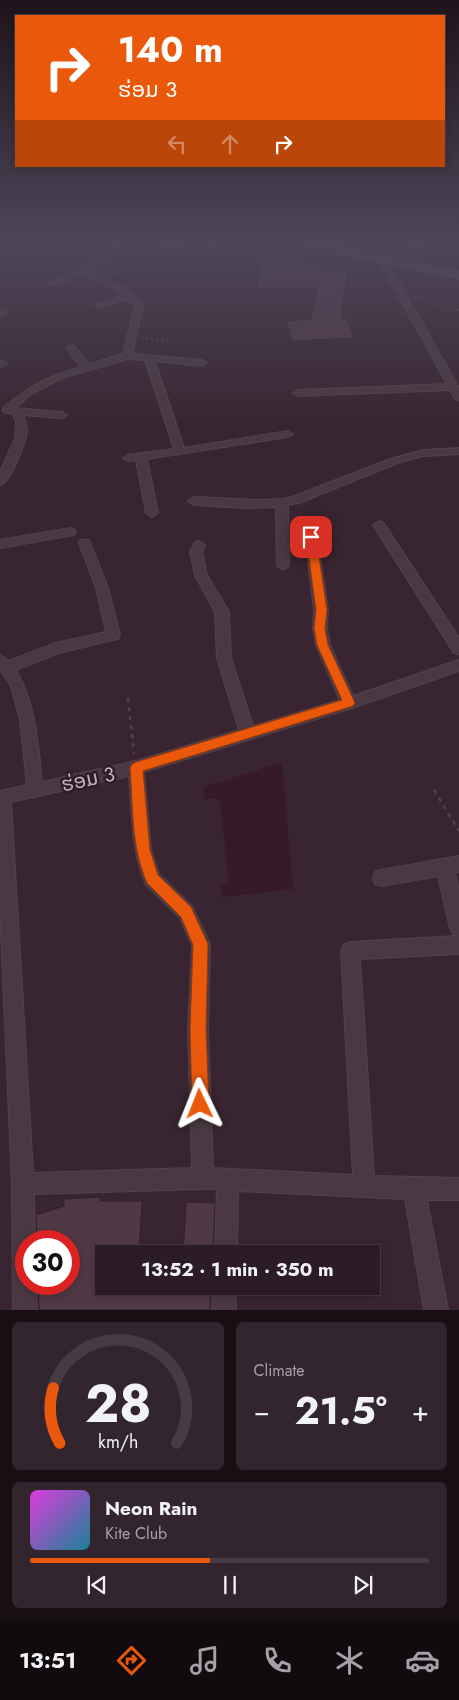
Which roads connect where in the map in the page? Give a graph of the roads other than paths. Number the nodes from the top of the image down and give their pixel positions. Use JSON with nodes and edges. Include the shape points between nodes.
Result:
{"nodes":[{"id":1,"x":139,"y":305,"type":"edge"},
{"id":2,"x":408,"y":305,"type":"edge"},
{"id":3,"x":71,"y":348,"type":"dead end"},
{"id":4,"x":126,"y":356,"type":"junction"},
{"id":5,"x":149,"y":359,"type":"junction"},
{"id":6,"x":202,"y":363,"type":"dead end"},
{"id":7,"x":87,"y":368,"type":"junction"},
{"id":8,"x":453,"y":387,"type":"junction"},
{"id":9,"x":298,"y":393,"type":"dead end"},
{"id":10,"x":459,"y":397,"type":"edge"},
{"id":11,"x":8,"y":411,"type":"edge"},
{"id":12,"x":62,"y":415,"type":"dead end"},
{"id":13,"x":288,"y":434,"type":"dead end"},
{"id":14,"x":459,"y":451,"type":"edge"},
{"id":15,"x":180,"y":452,"type":"junction"},
{"id":16,"x":142,"y":457,"type":"junction"},
{"id":17,"x":128,"y":458,"type":"dead end"},
{"id":18,"x":0,"y":481,"type":"edge"},
{"id":19,"x":194,"y":500,"type":"dead end"},
{"id":20,"x":282,"y":503,"type":"junction"},
{"id":21,"x":152,"y":513,"type":"dead end"},
{"id":22,"x":379,"y":525,"type":"dead end"},
{"id":23,"x":70,"y":532,"type":"dead end"},
{"id":24,"x":311,"y":537,"type":"dead end"},
{"id":25,"x":85,"y":543,"type":"dead end"},
{"id":26,"x":0,"y":544,"type":"edge"},
{"id":27,"x":199,"y":545,"type":"dead end"},
{"id":28,"x":283,"y":566,"type":"dead end"},
{"id":29,"x":459,"y":649,"type":"edge"},
{"id":30,"x":4,"y":664,"type":"edge"},
{"id":31,"x":458,"y":666,"type":"edge"},
{"id":32,"x":349,"y":703,"type":"junction"},
{"id":33,"x":248,"y":735,"type":"junction"},
{"id":34,"x":136,"y":768,"type":"junction"},
{"id":35,"x":35,"y":790,"type":"junction"},
{"id":36,"x":1,"y":798,"type":"edge"},
{"id":37,"x":452,"y":865,"type":"edge"},
{"id":38,"x":381,"y":878,"type":"dead end"},
{"id":39,"x":459,"y":928,"type":"edge"},
{"id":40,"x":459,"y":946,"type":"edge"},
{"id":41,"x":203,"y":1178,"type":"junction"},
{"id":42,"x":228,"y":1179,"type":"junction"},
{"id":43,"x":23,"y":1184,"type":"junction"},
{"id":44,"x":364,"y":1186,"type":"junction"},
{"id":45,"x":414,"y":1189,"type":"junction"},
{"id":46,"x":459,"y":1189,"type":"edge"},
{"id":47,"x":226,"y":1245,"type":"edge"},
{"id":48,"x":224,"y":1295,"type":"edge"},
{"id":49,"x":25,"y":1310,"type":"edge"},
{"id":50,"x":224,"y":1310,"type":"edge"},
{"id":51,"x":436,"y":1310,"type":"edge"}],
"edges":[{"from":1,"to":4,"type":"street"},
{"from":2,"to":8,"type":"street"},
{"from":3,"to":7,"type":"street"},
{"from":4,"to":5,"type":"street"},
{"from":4,"to":7,"type":"street"},
{"from":5,"to":6,"type":"street"},
{"from":5,"to":15,"type":"street"},
{"from":7,"to":11,"type":"street","via":[[28,391]]},
{"from":8,"to":9,"type":"street"},
{"from":8,"to":10,"type":"street"},
{"from":11,"to":12,"type":"street"},
{"from":11,"to":18,"type":"street","via":[[22,426],[21,439]]},
{"from":13,"to":15,"type":"street"},
{"from":14,"to":20,"type":"street","via":[[423,453],[394,461]]},
{"from":15,"to":16,"type":"street"},
{"from":16,"to":17,"type":"street"},
{"from":16,"to":21,"type":"street"},
{"from":19,"to":20,"type":"street"},
{"from":20,"to":28,"type":"street"},
{"from":22,"to":29,"type":"street"},
{"from":23,"to":26,"type":"street"},
{"from":24,"to":32,"type":"street","via":[[323,645]]},
{"from":25,"to":30,"type":"street","via":[[102,588],[113,635]]},
{"from":27,"to":33,"type":"street","via":[[196,552],[201,575],[222,612],[224,658]]},
{"from":30,"to":35,"type":"street","via":[[24,699]]},
{"from":31,"to":32,"type":"street","name":"ຮ່ອມ 3"},
{"from":32,"to":33,"type":"street","name":"ຮ່ອມ 3"},
{"from":33,"to":34,"type":"street","name":"ຮ່ອມ 3"},
{"from":34,"to":35,"type":"street","name":"ຮ່ອມ 3"},
{"from":34,"to":41,"type":"street","via":[[143,850],[152,878],[186,912],[201,944],[198,1030]]},
{"from":35,"to":36,"type":"street","name":"ຮ່ອມ 3"},
{"from":36,"to":43,"type":"street"},
{"from":37,"to":38,"type":"street"},
{"from":37,"to":39,"type":"street"},
{"from":40,"to":44,"type":"street","via":[[350,951]]},
{"from":41,"to":42,"type":"street"},
{"from":41,"to":43,"type":"street"},
{"from":42,"to":44,"type":"street"},
{"from":42,"to":47,"type":"street"},
{"from":43,"to":49,"type":"street"},
{"from":44,"to":45,"type":"street"},
{"from":45,"to":46,"type":"street"},
{"from":45,"to":51,"type":"street"},
{"from":48,"to":50,"type":"street"}]}
